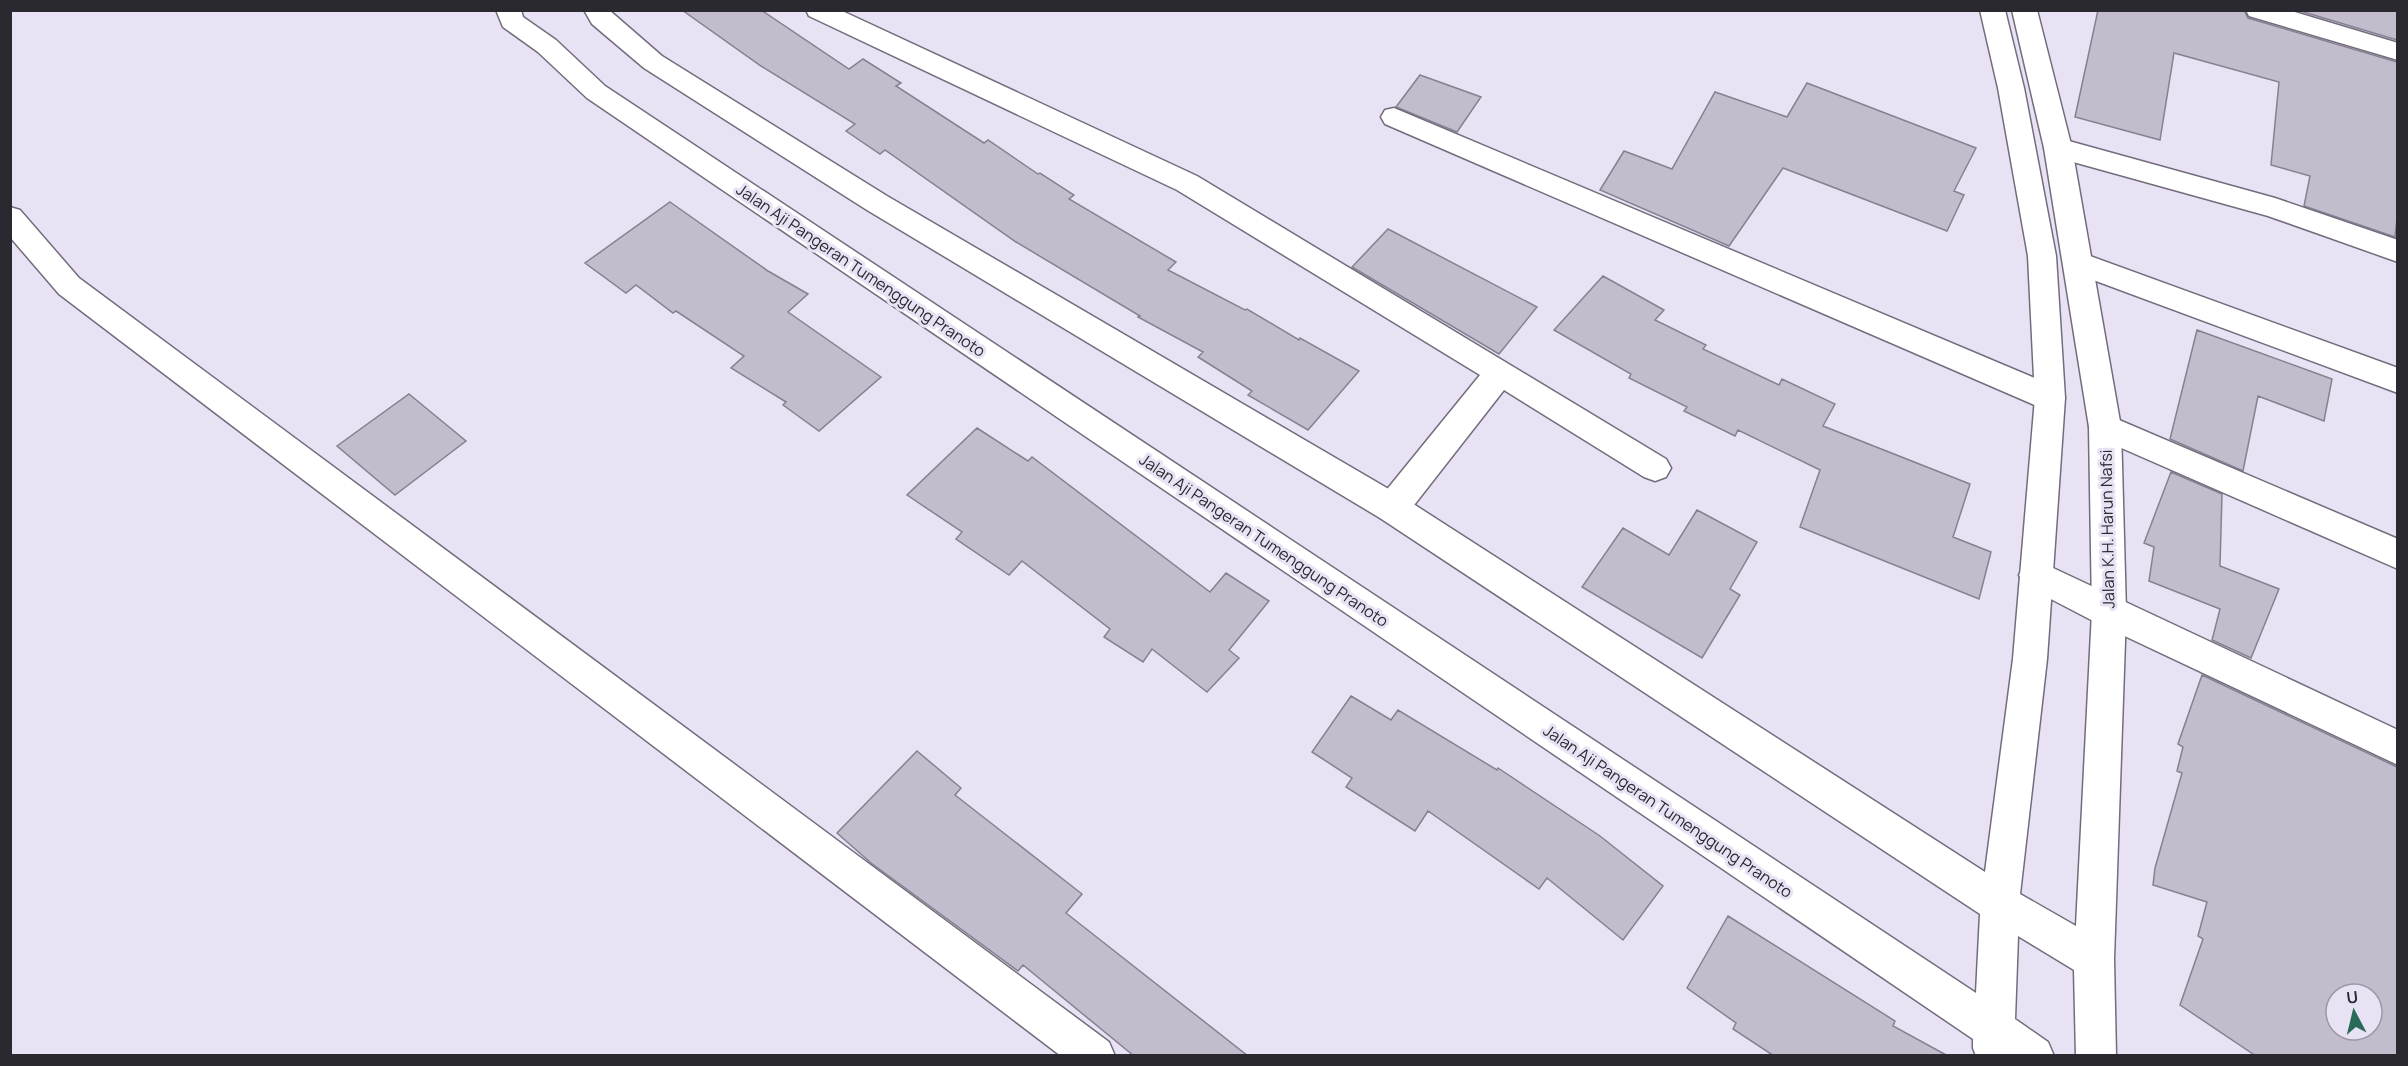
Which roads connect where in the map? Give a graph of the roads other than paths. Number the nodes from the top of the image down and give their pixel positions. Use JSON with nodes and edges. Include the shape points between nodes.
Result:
{"nodes":[{"id":1,"x":508,"y":10,"type":"edge"},
{"id":2,"x":596,"y":10,"type":"edge"},
{"id":3,"x":818,"y":10,"type":"edge"},
{"id":4,"x":1992,"y":10,"type":"edge"},
{"id":5,"x":2024,"y":10,"type":"edge"},
{"id":6,"x":2258,"y":10,"type":"edge"},
{"id":7,"x":2397,"y":52,"type":"edge"},
{"id":8,"x":1394,"y":117,"type":"dead end"},
{"id":9,"x":2058,"y":148,"type":"junction"},
{"id":10,"x":10,"y":217,"type":"edge"},
{"id":11,"x":2397,"y":250,"type":"edge"},
{"id":12,"x":2079,"y":263,"type":"junction"},
{"id":13,"x":1500,"y":372,"type":"junction"},
{"id":14,"x":2397,"y":381,"type":"edge"},
{"id":15,"x":2050,"y":399,"type":"junction"},
{"id":16,"x":2105,"y":427,"type":"junction"},
{"id":17,"x":1655,"y":468,"type":"dead end"},
{"id":18,"x":1392,"y":508,"type":"junction"},
{"id":19,"x":2397,"y":555,"type":"edge"},
{"id":20,"x":2036,"y":575,"type":"junction"},
{"id":21,"x":2109,"y":612,"type":"junction"},
{"id":22,"x":2397,"y":748,"type":"edge"},
{"id":23,"x":2000,"y":904,"type":"junction"},
{"id":24,"x":2094,"y":959,"type":"junction"},
{"id":25,"x":1993,"y":1042,"type":"edge"},
{"id":26,"x":1095,"y":1056,"type":"edge"},
{"id":27,"x":2034,"y":1056,"type":"edge"},
{"id":28,"x":2096,"y":1056,"type":"edge"}],
"edges":[{"from":1,"to":25,"type":"main road","name":"Jalan Aji Pangeran Tumenggung Pranoto","via":[[512,21],[547,46],[596,92]]},
{"from":2,"to":18,"type":"main road","via":[[653,62],[877,203]]},
{"from":3,"to":13,"type":"main road","via":[[1186,183]]},
{"from":4,"to":15,"type":"main road","via":[[2011,88],[2042,256]]},
{"from":5,"to":9,"type":"main road","name":"Jalan K.H. Harun Nafsi"},
{"from":6,"to":7,"type":"main road"},
{"from":8,"to":15,"type":"main road"},
{"from":9,"to":11,"type":"main road","via":[[2275,208]]},
{"from":9,"to":12,"type":"main road","name":"Jalan K.H. Harun Nafsi"},
{"from":10,"to":26,"type":"main road","via":[[69,286]]},
{"from":12,"to":14,"type":"main road"},
{"from":12,"to":16,"type":"main road","name":"Jalan K.H. Harun Nafsi"},
{"from":13,"to":17,"type":"main road"},
{"from":13,"to":18,"type":"main road"},
{"from":15,"to":20,"type":"main road"},
{"from":16,"to":19,"type":"main road"},
{"from":16,"to":21,"type":"main road","name":"Jalan K.H. Harun Nafsi"},
{"from":18,"to":23,"type":"main road"},
{"from":20,"to":21,"type":"main road"},
{"from":20,"to":23,"type":"main road","via":[[2030,659]]},
{"from":21,"to":22,"type":"main road"},
{"from":21,"to":24,"type":"main road","name":"Jalan K.H. Harun Nafsi"},
{"from":23,"to":24,"type":"main road"},
{"from":23,"to":25,"type":"main road"},
{"from":24,"to":28,"type":"main road","name":"Jalan K.H. Harun Nafsi"},
{"from":25,"to":27,"type":"main road","name":"Jalan Aji Pangeran Tumenggung Pranoto"}]}
